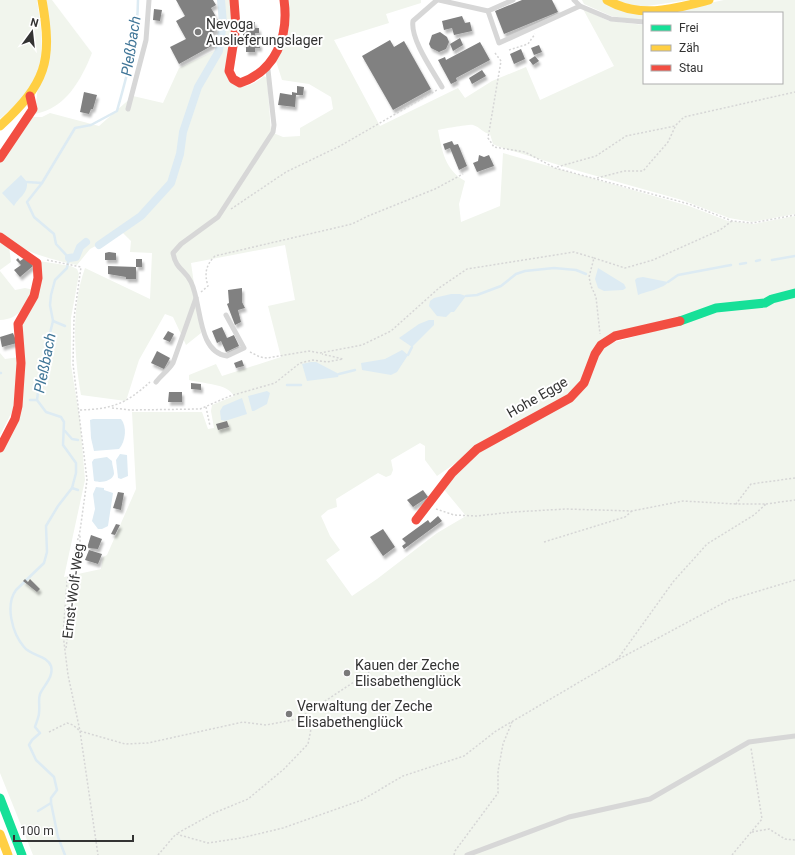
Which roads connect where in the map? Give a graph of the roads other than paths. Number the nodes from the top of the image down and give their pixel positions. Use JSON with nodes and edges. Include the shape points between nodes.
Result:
{"nodes":[{"id":1,"x":42,"y":0,"type":"edge"},
{"id":2,"x":149,"y":0,"type":"edge"},
{"id":3,"x":234,"y":0,"type":"edge"},
{"id":4,"x":284,"y":0,"type":"edge"},
{"id":5,"x":438,"y":0,"type":"edge"},
{"id":6,"x":513,"y":0,"type":"edge"},
{"id":7,"x":574,"y":0,"type":"edge"},
{"id":8,"x":607,"y":0,"type":"edge"},
{"id":9,"x":709,"y":0,"type":"edge"},
{"id":10,"x":580,"y":6,"type":"junction"},
{"id":11,"x":488,"y":11,"type":"junction"},
{"id":12,"x":667,"y":11,"type":"edge"},
{"id":13,"x":643,"y":22,"type":"edge"},
{"id":14,"x":268,"y":67,"type":"junction"},
{"id":15,"x":442,"y":87,"type":"road end"},
{"id":16,"x":30,"y":96,"type":"junction"},
{"id":17,"x":128,"y":109,"type":"dead end"},
{"id":18,"x":0,"y":126,"type":"edge"},
{"id":19,"x":0,"y":158,"type":"edge"},
{"id":20,"x":0,"y":237,"type":"edge"},
{"id":21,"x":795,"y":293,"type":"edge"},
{"id":22,"x":195,"y":296,"type":"junction"},
{"id":23,"x":226,"y":315,"type":"dead end"},
{"id":24,"x":156,"y":382,"type":"dead end"},
{"id":25,"x":0,"y":448,"type":"edge"},
{"id":26,"x":416,"y":520,"type":"dead end"},
{"id":27,"x":795,"y":736,"type":"edge"},
{"id":28,"x":0,"y":798,"type":"edge"},
{"id":29,"x":0,"y":834,"type":"edge"},
{"id":30,"x":8,"y":855,"type":"edge"},
{"id":31,"x":22,"y":855,"type":"edge"},
{"id":32,"x":467,"y":855,"type":"edge"}],
"edges":[{"from":1,"to":16,"type":"main road","via":[[47,28],[47,58],[42,75]]},
{"from":2,"to":17,"type":"lane","via":[[146,40]]},
{"from":3,"to":14,"type":"main road","via":[[236,27],[229,71],[233,79],[240,83],[250,81]]},
{"from":4,"to":14,"type":"main road","via":[[286,22],[276,53]]},
{"from":5,"to":11,"type":"lane"},
{"from":5,"to":15,"type":"lane","via":[[413,20],[412,28]]},
{"from":6,"to":11,"type":"lane"},
{"from":7,"to":10,"type":"lane"},
{"from":8,"to":12,"type":"main road","via":[[625,9]]},
{"from":9,"to":12,"type":"main road"},
{"from":10,"to":11,"type":"lane","via":[[499,43]]},
{"from":10,"to":13,"type":"lane","via":[[611,19]]},
{"from":14,"to":22,"type":"lane","via":[[273,132],[218,218],[180,244],[173,253],[175,264],[191,281]]},
{"from":16,"to":18,"type":"main road"},
{"from":16,"to":19,"type":"main road","via":[[32,109]]},
{"from":20,"to":25,"type":"main road","via":[[32,258],[37,263],[38,271],[34,296],[18,324],[21,363],[18,406],[15,419]]},
{"from":21,"to":26,"type":"main road","name":"Hohe Egge","via":[[765,303],[716,308],[676,323],[615,336],[601,345],[584,383],[570,398],[477,449],[452,472]]},
{"from":22,"to":23,"type":"lane","via":[[202,329],[208,342],[221,355],[228,356],[244,348]]},
{"from":22,"to":24,"type":"lane","via":[[173,363]]},
{"from":27,"to":32,"type":"lane","via":[[749,742],[650,799],[569,817]]},
{"from":28,"to":31,"type":"main road"},
{"from":29,"to":30,"type":"main road"}]}
